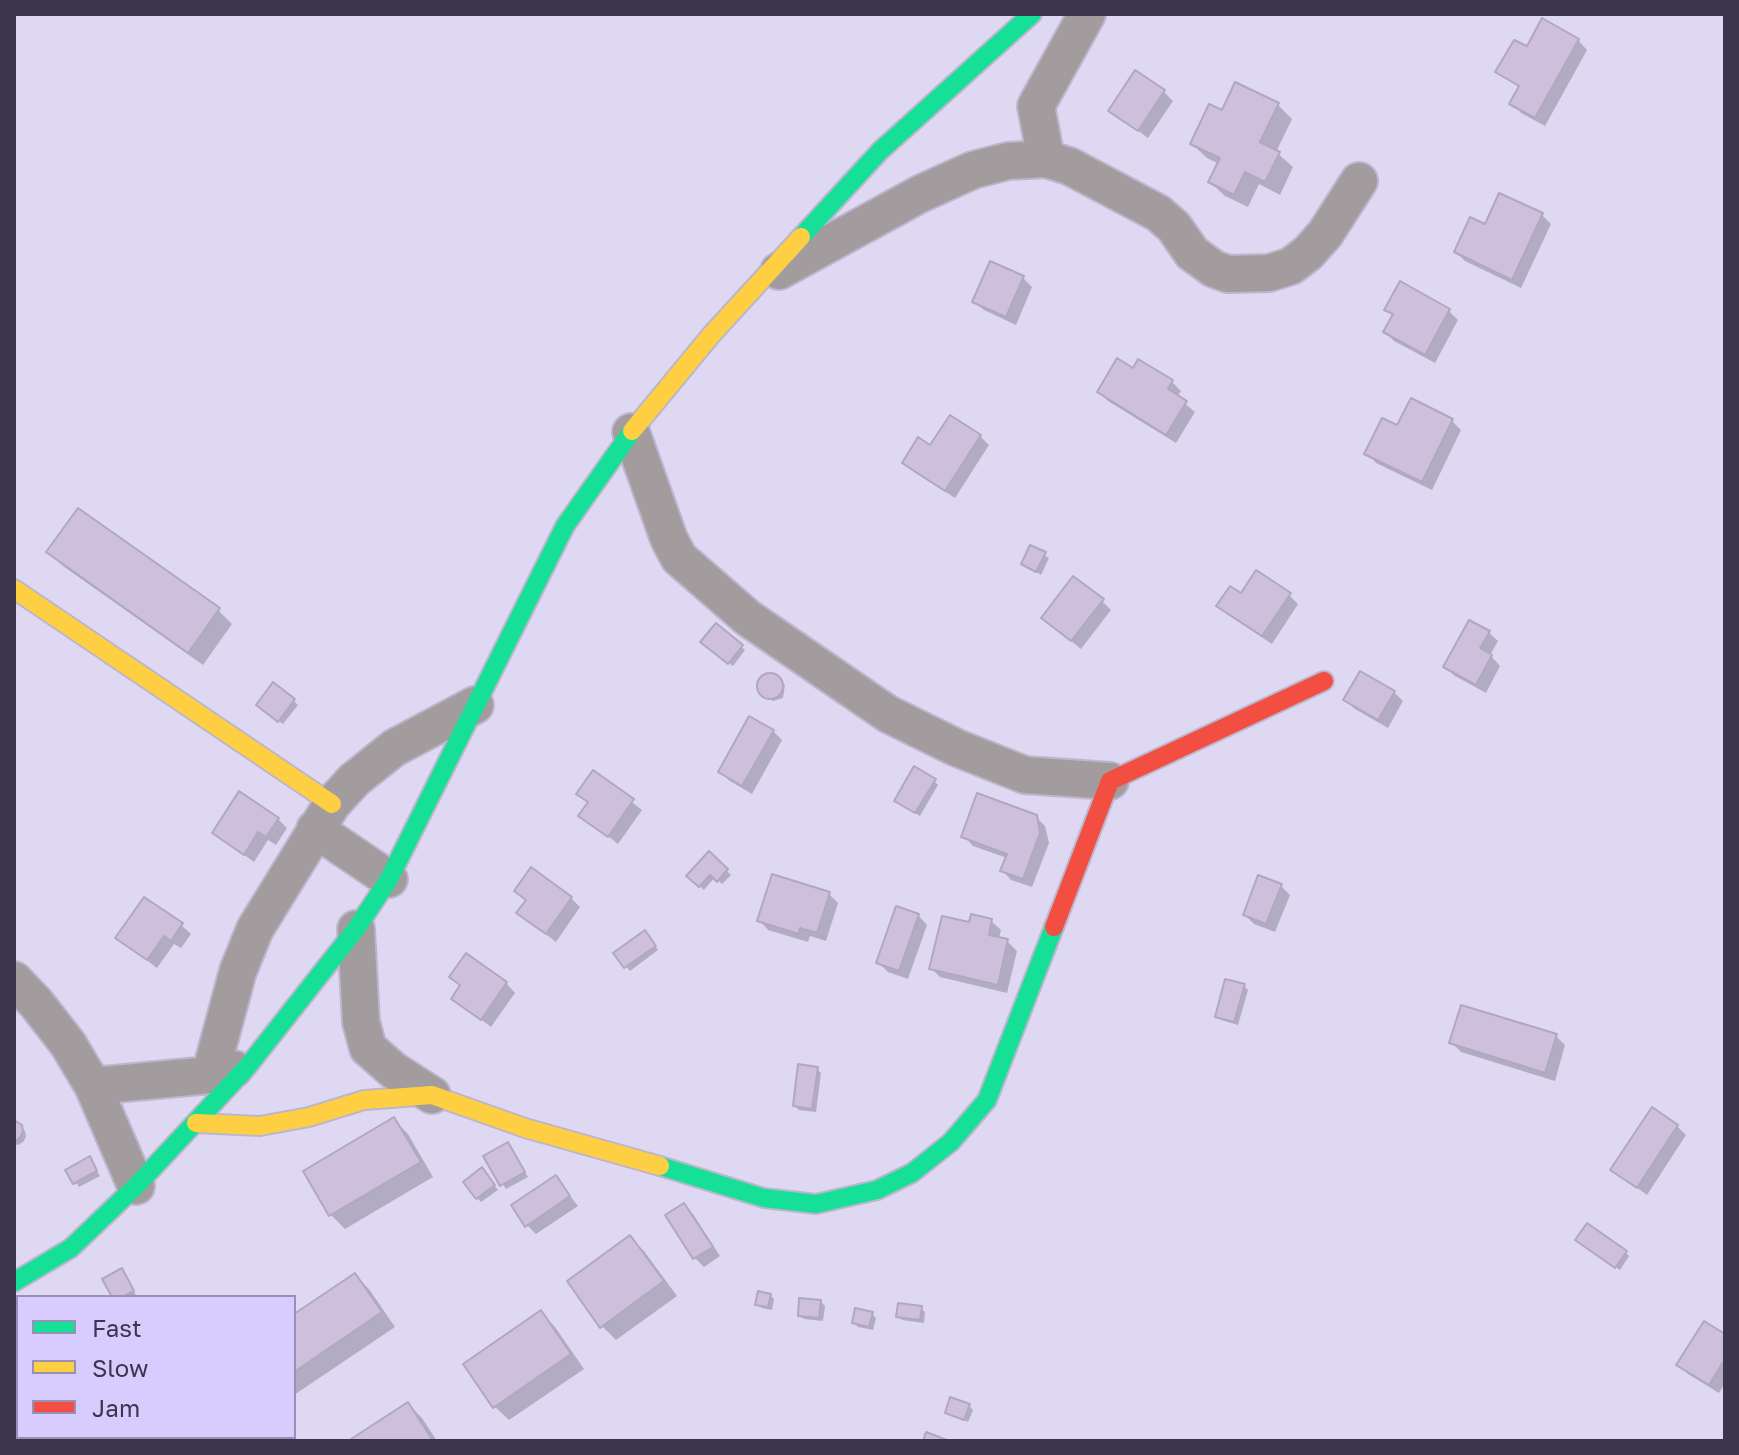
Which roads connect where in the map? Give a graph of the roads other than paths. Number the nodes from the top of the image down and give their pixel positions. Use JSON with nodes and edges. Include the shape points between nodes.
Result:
{"nodes":[{"id":1,"x":1032,"y":14,"type":"edge"},
{"id":2,"x":1087,"y":14,"type":"edge"},
{"id":3,"x":1046,"y":159,"type":"junction"},
{"id":4,"x":1359,"y":181,"type":"dead end"},
{"id":5,"x":760,"y":282,"type":"junction"},
{"id":6,"x":631,"y":432,"type":"junction"},
{"id":7,"x":14,"y":589,"type":"edge"},
{"id":8,"x":1324,"y":681,"type":"dead end"},
{"id":9,"x":475,"y":705,"type":"junction"},
{"id":10,"x":1110,"y":781,"type":"junction"},
{"id":11,"x":324,"y":817,"type":"junction"},
{"id":12,"x":389,"y":879,"type":"junction"},
{"id":13,"x":356,"y":929,"type":"junction"},
{"id":14,"x":14,"y":980,"type":"edge"},
{"id":15,"x":248,"y":1066,"type":"junction"},
{"id":16,"x":210,"y":1075,"type":"junction"},
{"id":17,"x":93,"y":1086,"type":"junction"},
{"id":18,"x":432,"y":1095,"type":"junction"},
{"id":19,"x":196,"y":1123,"type":"junction"},
{"id":20,"x":136,"y":1186,"type":"junction"},
{"id":21,"x":14,"y":1282,"type":"edge"}],
"edges":[{"from":1,"to":5,"type":"street","via":[[880,151]]},
{"from":2,"to":3,"type":"street","via":[[1036,106]]},
{"from":3,"to":4,"type":"street","via":[[1158,213],[1202,262],[1228,274],[1269,273],[1291,266],[1325,234]]},
{"from":3,"to":5,"type":"street","via":[[973,170]]},
{"from":5,"to":6,"type":"street"},
{"from":6,"to":9,"type":"street","via":[[565,526]]},
{"from":6,"to":10,"type":"street","via":[[679,558],[748,618],[888,714],[957,748],[1025,775]]},
{"from":7,"to":11,"type":"street"},
{"from":8,"to":10,"type":"street"},
{"from":9,"to":11,"type":"street","via":[[394,748],[354,780]]},
{"from":9,"to":12,"type":"street"},
{"from":10,"to":18,"type":"street","via":[[987,1100],[951,1142],[912,1173],[877,1190],[816,1204],[764,1198]]},
{"from":11,"to":12,"type":"street"},
{"from":11,"to":16,"type":"street","via":[[255,929]]},
{"from":12,"to":13,"type":"street"},
{"from":13,"to":15,"type":"street"},
{"from":13,"to":18,"type":"street","via":[[361,1022],[368,1048]]},
{"from":14,"to":17,"type":"street","via":[[68,1044]]},
{"from":15,"to":16,"type":"street"},
{"from":15,"to":19,"type":"street"},
{"from":16,"to":17,"type":"street"},
{"from":17,"to":20,"type":"street"},
{"from":18,"to":19,"type":"street","via":[[364,1100],[260,1126]]},
{"from":19,"to":20,"type":"street"},
{"from":20,"to":21,"type":"street","via":[[71,1248]]}]}
